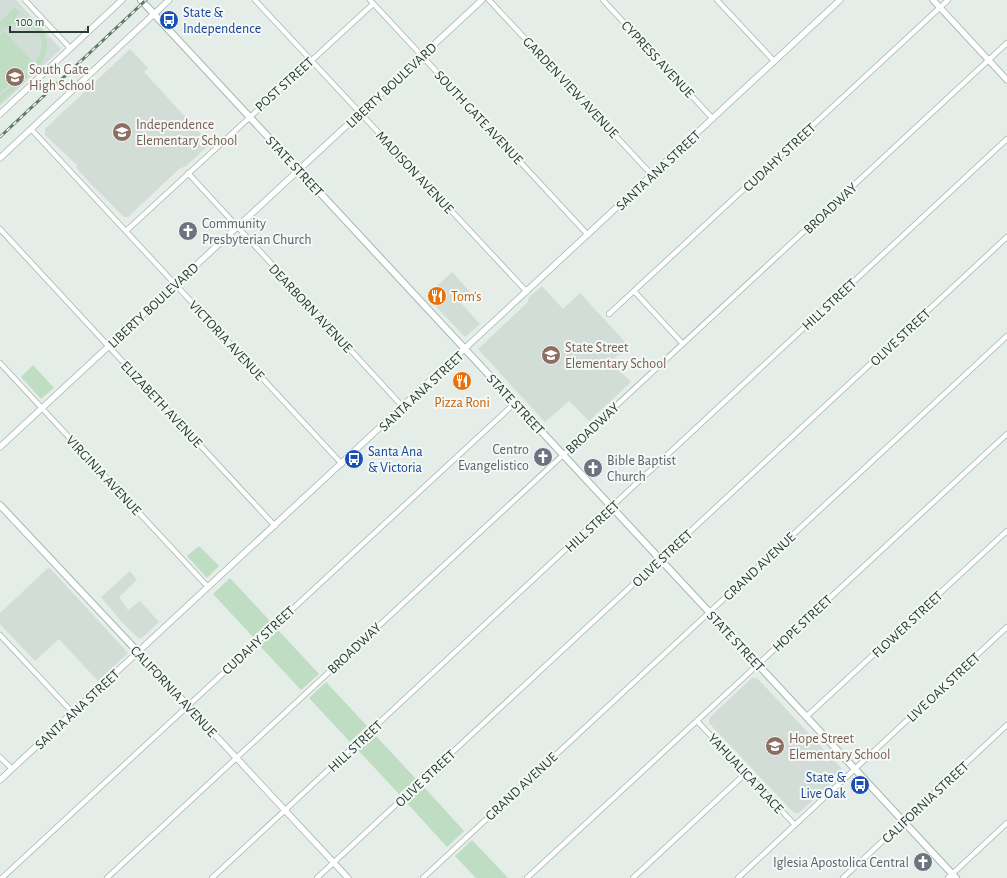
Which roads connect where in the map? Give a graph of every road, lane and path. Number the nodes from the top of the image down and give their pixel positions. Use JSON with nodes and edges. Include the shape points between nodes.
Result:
{"nodes":[{"id":1,"x":26,"y":0,"type":"edge"},
{"id":2,"x":122,"y":0,"type":"edge"},
{"id":3,"x":141,"y":0,"type":"edge"},
{"id":4,"x":169,"y":0,"type":"edge"},
{"id":5,"x":255,"y":0,"type":"edge"},
{"id":6,"x":482,"y":0,"type":"edge"},
{"id":7,"x":489,"y":0,"type":"edge"},
{"id":8,"x":603,"y":0,"type":"edge"},
{"id":9,"x":717,"y":0,"type":"edge"},
{"id":10,"x":933,"y":0,"type":"edge"},
{"id":11,"x":948,"y":0,"type":"edge"},
{"id":12,"x":836,"y":1,"type":"edge"},
{"id":13,"x":372,"y":2,"type":"edge"},
{"id":14,"x":940,"y":8,"type":"junction"},
{"id":15,"x":154,"y":14,"type":"junction"},
{"id":16,"x":1007,"y":43,"type":"edge"},
{"id":17,"x":70,"y":48,"type":"junction"},
{"id":18,"x":422,"y":56,"type":"junction"},
{"id":19,"x":311,"y":60,"type":"junction"},
{"id":20,"x":988,"y":60,"type":"junction"},
{"id":21,"x":774,"y":61,"type":"junction"},
{"id":22,"x":1007,"y":80,"type":"edge"},
{"id":23,"x":360,"y":113,"type":"junction"},
{"id":24,"x":0,"y":114,"type":"edge"},
{"id":25,"x":249,"y":116,"type":"junction"},
{"id":26,"x":713,"y":118,"type":"junction"},
{"id":27,"x":31,"y":129,"type":"junction"},
{"id":28,"x":1007,"y":139,"type":"edge"},
{"id":29,"x":0,"y":158,"type":"edge"},
{"id":30,"x":299,"y":170,"type":"junction"},
{"id":31,"x":188,"y":173,"type":"junction"},
{"id":32,"x":652,"y":175,"type":"junction"},
{"id":33,"x":237,"y":228,"type":"junction"},
{"id":34,"x":0,"y":229,"type":"edge"},
{"id":35,"x":126,"y":231,"type":"junction"},
{"id":36,"x":588,"y":235,"type":"junction"},
{"id":37,"x":1007,"y":237,"type":"edge"},
{"id":38,"x":175,"y":285,"type":"junction"},
{"id":39,"x":634,"y":291,"type":"junction"},
{"id":40,"x":527,"y":292,"type":"junction"},
{"id":41,"x":610,"y":314,"type":"dead end"},
{"id":42,"x":1007,"y":336,"type":"edge"},
{"id":43,"x":683,"y":344,"type":"junction"},
{"id":44,"x":109,"y":346,"type":"junction"},
{"id":45,"x":465,"y":349,"type":"junction"},
{"id":46,"x":0,"y":363,"type":"edge"},
{"id":47,"x":515,"y":403,"type":"junction"},
{"id":48,"x":403,"y":407,"type":"junction"},
{"id":49,"x":42,"y":408,"type":"junction"},
{"id":50,"x":1007,"y":434,"type":"edge"},
{"id":51,"x":0,"y":447,"type":"edge"},
{"id":52,"x":563,"y":455,"type":"junction"},
{"id":53,"x":342,"y":464,"type":"junction"},
{"id":54,"x":0,"y":505,"type":"edge"},
{"id":55,"x":612,"y":508,"type":"junction"},
{"id":56,"x":275,"y":526,"type":"junction"},
{"id":57,"x":1007,"y":531,"type":"edge"},
{"id":58,"x":660,"y":559,"type":"junction"},
{"id":59,"x":208,"y":587,"type":"junction"},
{"id":60,"x":709,"y":612,"type":"junction"},
{"id":61,"x":1007,"y":627,"type":"edge"},
{"id":62,"x":0,"y":635,"type":"edge"},
{"id":63,"x":138,"y":652,"type":"junction"},
{"id":64,"x":758,"y":664,"type":"junction"},
{"id":65,"x":188,"y":706,"type":"junction"},
{"id":66,"x":72,"y":713,"type":"junction"},
{"id":67,"x":806,"y":717,"type":"junction"},
{"id":68,"x":697,"y":721,"type":"junction"},
{"id":69,"x":1007,"y":725,"type":"edge"},
{"id":70,"x":0,"y":757,"type":"edge"},
{"id":71,"x":236,"y":758,"type":"junction"},
{"id":72,"x":855,"y":769,"type":"junction"},
{"id":73,"x":12,"y":770,"type":"junction"},
{"id":74,"x":746,"y":773,"type":"junction"},
{"id":75,"x":0,"y":780,"type":"edge"},
{"id":76,"x":285,"y":810,"type":"junction"},
{"id":77,"x":904,"y":822,"type":"junction"},
{"id":78,"x":1007,"y":823,"type":"edge"},
{"id":79,"x":795,"y":825,"type":"junction"},
{"id":80,"x":334,"y":863,"type":"junction"},
{"id":81,"x":952,"y":877,"type":"edge"},
{"id":82,"x":2,"y":878,"type":"edge"},
{"id":83,"x":107,"y":878,"type":"edge"},
{"id":84,"x":212,"y":878,"type":"edge"},
{"id":85,"x":317,"y":878,"type":"edge"},
{"id":86,"x":348,"y":878,"type":"edge"},
{"id":87,"x":422,"y":878,"type":"edge"},
{"id":88,"x":528,"y":878,"type":"edge"},
{"id":89,"x":633,"y":878,"type":"edge"},
{"id":90,"x":738,"y":878,"type":"edge"},
{"id":91,"x":843,"y":878,"type":"edge"}],
"edges":[{"from":1,"to":17,"type":"street"},
{"from":2,"to":17,"type":"street"},
{"from":3,"to":15,"type":"main road","name":"STATE STREET"},
{"from":4,"to":15,"type":"street"},
{"from":5,"to":19,"type":"street","name":"MADISON AVENUE"},
{"from":6,"to":18,"type":"street","name":"LIBERTY BOULEVARD"},
{"from":7,"to":32,"type":"street","name":"GARDEN VIEW AVENUE"},
{"from":8,"to":26,"type":"street","name":"CYPRESS AVENUE"},
{"from":9,"to":21,"type":"street"},
{"from":10,"to":14,"type":"street"},
{"from":11,"to":14,"type":"street","name":"CUDAHY STREET"},
{"from":12,"to":21,"type":"street","name":"SANTA ANA STREET"},
{"from":13,"to":18,"type":"street","name":"SOUTH GATE AVENUE"},
{"from":13,"to":19,"type":"street","name":"POST STREET"},
{"from":14,"to":20,"type":"street"},
{"from":14,"to":39,"type":"street","name":"CUDAHY STREET"},
{"from":15,"to":25,"type":"main road","name":"STATE STREET"},
{"from":15,"to":27,"type":"street"},
{"from":16,"to":20,"type":"street","name":"BROADWAY"},
{"from":17,"to":24,"type":"street"},
{"from":18,"to":23,"type":"street","name":"LIBERTY BOULEVARD"},
{"from":18,"to":36,"type":"street","name":"SOUTH GATE AVENUE"},
{"from":19,"to":23,"type":"street","name":"MADISON AVENUE"},
{"from":19,"to":25,"type":"street","name":"POST STREET"},
{"from":20,"to":22,"type":"street"},
{"from":20,"to":43,"type":"street","name":"BROADWAY"},
{"from":21,"to":26,"type":"street","name":"SANTA ANA STREET"},
{"from":23,"to":30,"type":"street","name":"LIBERTY BOULEVARD"},
{"from":23,"to":40,"type":"street","name":"MADISON AVENUE"},
{"from":25,"to":30,"type":"main road","name":"STATE STREET"},
{"from":25,"to":31,"type":"street","name":"POST STREET"},
{"from":26,"to":32,"type":"street","name":"SANTA ANA STREET"},
{"from":27,"to":29,"type":"street"},
{"from":27,"to":35,"type":"street","name":"VICTORIA AVENUE"},
{"from":28,"to":55,"type":"street","name":"HILL STREET"},
{"from":30,"to":33,"type":"street","name":"LIBERTY BOULEVARD"},
{"from":30,"to":45,"type":"main road","name":"STATE STREET"},
{"from":31,"to":33,"type":"street","name":"DEARBORN AVENUE"},
{"from":31,"to":35,"type":"street","name":"POST STREET"},
{"from":32,"to":36,"type":"street","name":"SANTA ANA STREET"},
{"from":33,"to":38,"type":"street","name":"LIBERTY BOULEVARD"},
{"from":33,"to":48,"type":"street","name":"DEARBORN AVENUE"},
{"from":34,"to":44,"type":"street","name":"ELIZABETH AVENUE"},
{"from":35,"to":38,"type":"street","name":"VICTORIA AVENUE"},
{"from":36,"to":40,"type":"street","name":"SANTA ANA STREET"},
{"from":37,"to":58,"type":"street","name":"OLIVE STREET"},
{"from":38,"to":44,"type":"street","name":"LIBERTY BOULEVARD"},
{"from":38,"to":53,"type":"street","name":"VICTORIA AVENUE"},
{"from":39,"to":41,"type":"street","name":"CUDAHY STREET"},
{"from":39,"to":43,"type":"street"},
{"from":40,"to":45,"type":"street","name":"SANTA ANA STREET"},
{"from":42,"to":60,"type":"street","name":"GRAND AVENUE"},
{"from":43,"to":52,"type":"street","name":"BROADWAY"},
{"from":44,"to":49,"type":"street","name":"LIBERTY BOULEVARD"},
{"from":44,"to":56,"type":"street","name":"ELIZABETH AVENUE"},
{"from":45,"to":47,"type":"main road","name":"STATE STREET"},
{"from":45,"to":48,"type":"street","name":"SANTA ANA STREET"},
{"from":46,"to":49,"type":"street","name":"VIRGINIA AVENUE"},
{"from":47,"to":52,"type":"main road","name":"STATE STREET"},
{"from":47,"to":65,"type":"street","name":"CUDAHY STREET"},
{"from":48,"to":53,"type":"street","name":"SANTA ANA STREET"},
{"from":49,"to":51,"type":"street","name":"LIBERTY BOULEVARD"},
{"from":49,"to":59,"type":"street","name":"VIRGINIA AVENUE"},
{"from":50,"to":64,"type":"street","name":"HOPE STREET"},
{"from":52,"to":55,"type":"main road","name":"STATE STREET"},
{"from":52,"to":71,"type":"street","name":"BROADWAY"},
{"from":53,"to":56,"type":"street","name":"SANTA ANA STREET"},
{"from":54,"to":63,"type":"main road","name":"CALIFORNIA AVENUE"},
{"from":55,"to":58,"type":"main road","name":"STATE STREET"},
{"from":55,"to":76,"type":"street","name":"HILL STREET"},
{"from":56,"to":59,"type":"street","name":"SANTA ANA STREET"},
{"from":57,"to":67,"type":"street","name":"FLOWER STREET"},
{"from":58,"to":60,"type":"main road","name":"STATE STREET"},
{"from":58,"to":80,"type":"street","name":"OLIVE STREET"},
{"from":59,"to":63,"type":"street","name":"SANTA ANA STREET"},
{"from":60,"to":64,"type":"main road","name":"STATE STREET"},
{"from":60,"to":87,"type":"street","name":"GRAND AVENUE"},
{"from":61,"to":72,"type":"street","name":"LIVE OAK STREET"},
{"from":62,"to":66,"type":"street"},
{"from":63,"to":65,"type":"street","name":"CALIFORNIA AVENUE"},
{"from":63,"to":66,"type":"street","name":"SANTA ANA STREET"},
{"from":64,"to":67,"type":"main road","name":"STATE STREET"},
{"from":64,"to":68,"type":"street","name":"HOPE STREET"},
{"from":65,"to":71,"type":"street","name":"CALIFORNIA AVENUE"},
{"from":65,"to":82,"type":"street","name":"CUDAHY STREET"},
{"from":66,"to":73,"type":"street","name":"SANTA ANA STREET"},
{"from":67,"to":72,"type":"main road","name":"STATE STREET"},
{"from":68,"to":74,"type":"street","name":"YAHUALICA PLACE"},
{"from":68,"to":88,"type":"street","name":"HOPE STREET"},
{"from":69,"to":77,"type":"street","name":"CALIFORNIA STREET"},
{"from":70,"to":73,"type":"street"},
{"from":71,"to":76,"type":"street","name":"CALIFORNIA AVENUE"},
{"from":71,"to":83,"type":"street","name":"BROADWAY"},
{"from":72,"to":77,"type":"main road","name":"STATE STREET"},
{"from":72,"to":79,"type":"street","name":"LIVE OAK STREET"},
{"from":73,"to":75,"type":"street","name":"SANTA ANA STREET"},
{"from":74,"to":79,"type":"street","name":"YAHUALICA PLACE"},
{"from":74,"to":89,"type":"street"},
{"from":76,"to":80,"type":"street","name":"CALIFORNIA AVENUE"},
{"from":76,"to":84,"type":"street","name":"HILL STREET"},
{"from":77,"to":81,"type":"main road","name":"STATE STREET"},
{"from":77,"to":91,"type":"street","name":"CALIFORNIA STREET"},
{"from":78,"to":81,"type":"street"},
{"from":79,"to":90,"type":"street","name":"LIVE OAK STREET"},
{"from":80,"to":85,"type":"street","name":"OLIVE STREET"},
{"from":80,"to":86,"type":"street","name":"CALIFORNIA AVENUE"}]}
